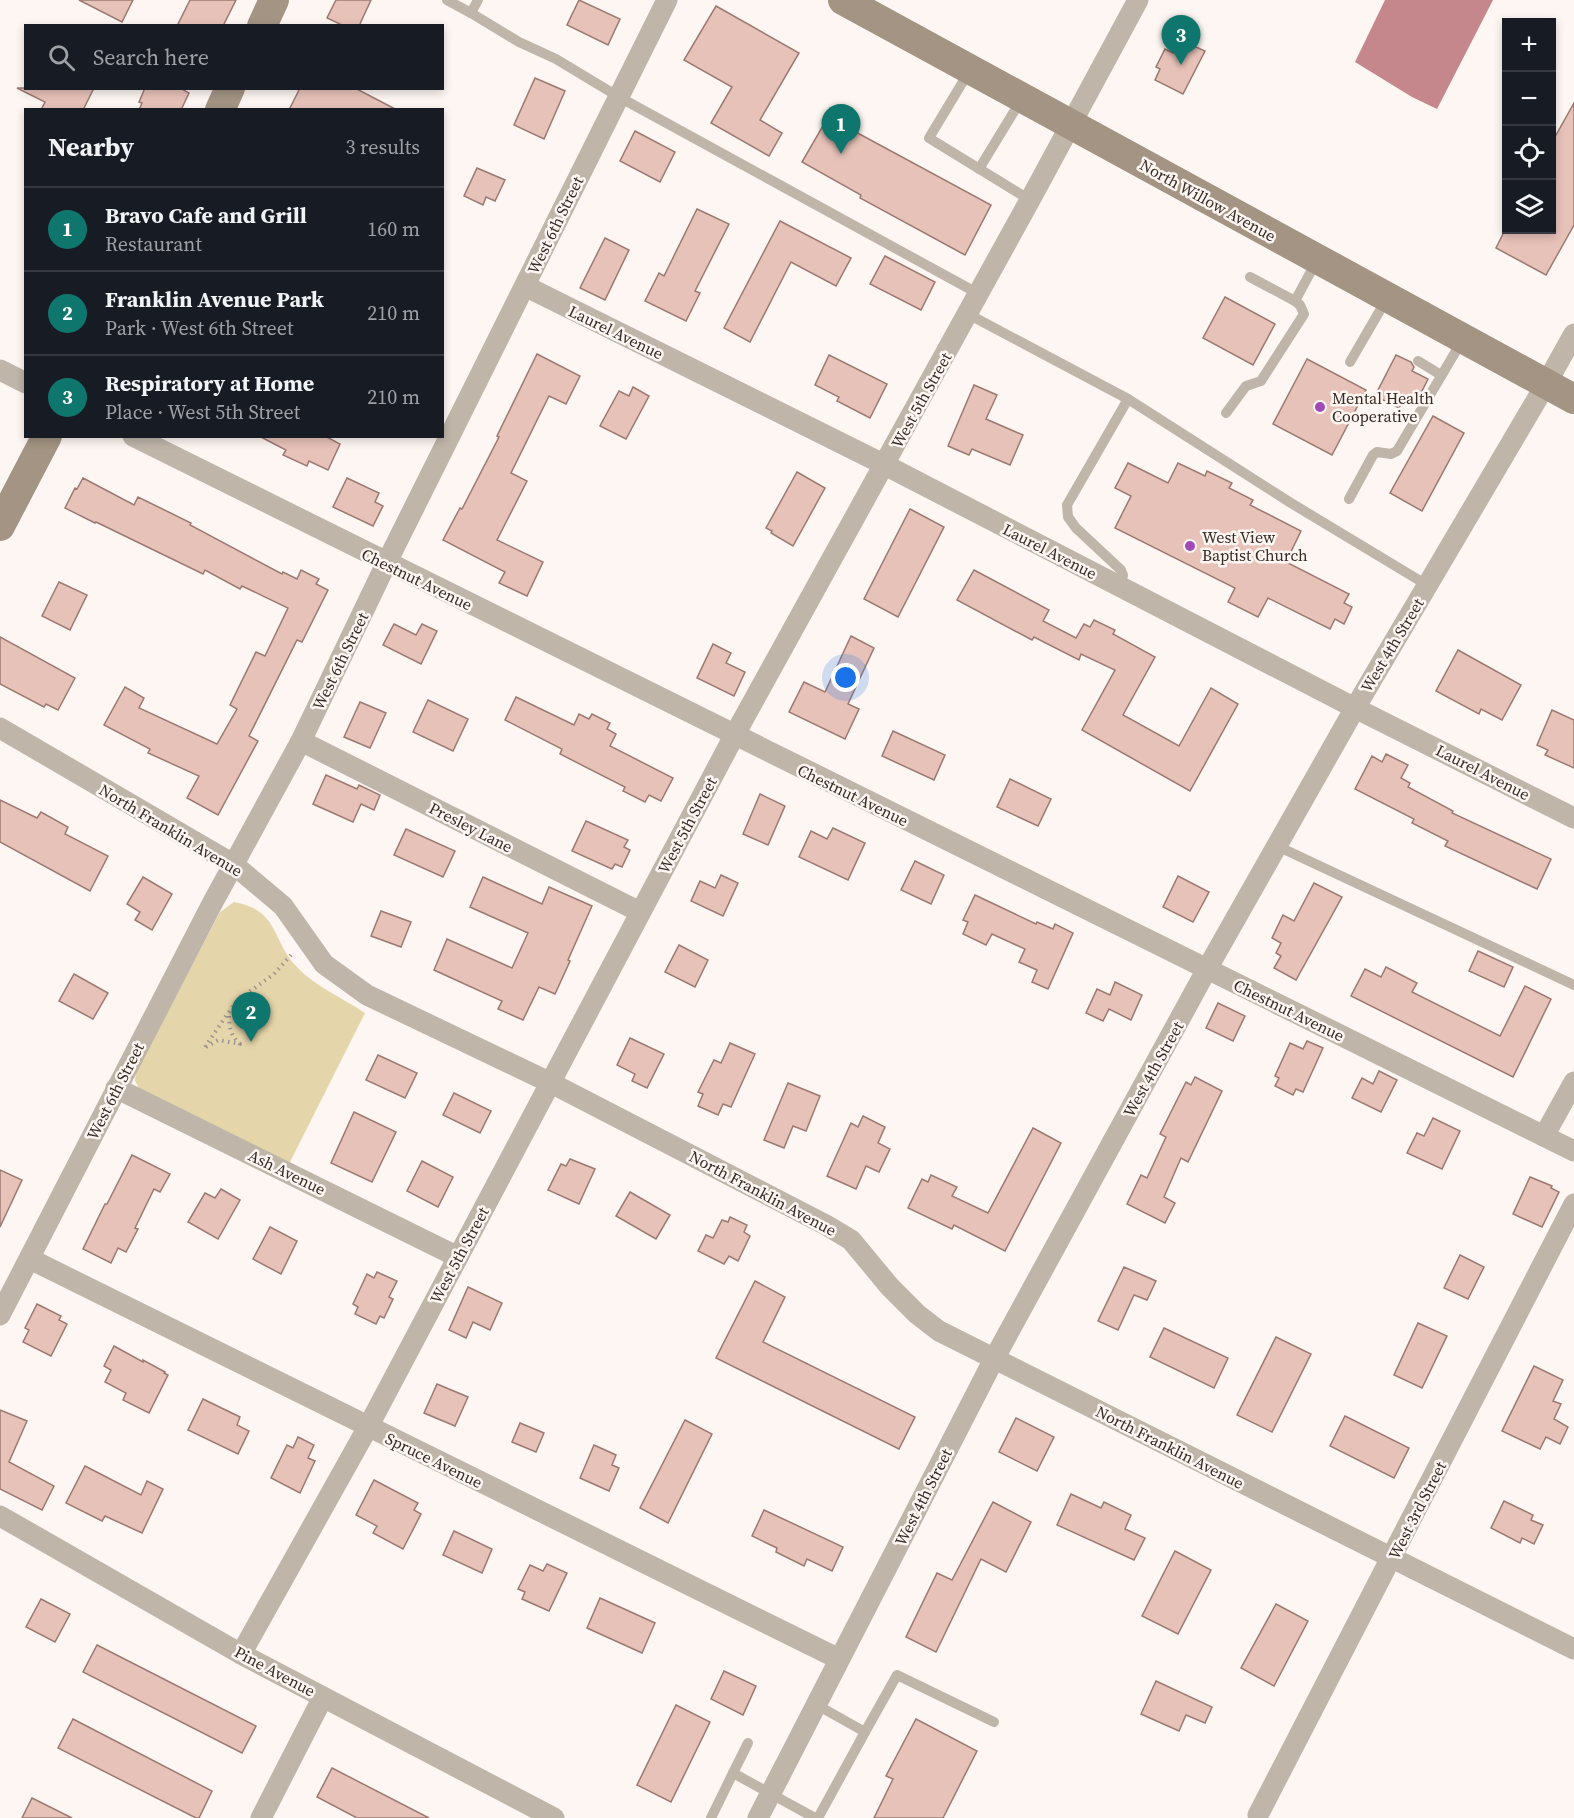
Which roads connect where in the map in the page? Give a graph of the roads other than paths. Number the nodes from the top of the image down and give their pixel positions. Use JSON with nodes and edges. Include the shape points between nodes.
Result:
{"nodes":[{"id":1,"x":274,"y":0,"type":"edge"},
{"id":2,"x":447,"y":0,"type":"edge"},
{"id":3,"x":478,"y":0,"type":"edge"},
{"id":4,"x":667,"y":0,"type":"edge"},
{"id":5,"x":843,"y":0,"type":"edge"},
{"id":6,"x":1137,"y":0,"type":"edge"},
{"id":7,"x":471,"y":13,"type":"junction"},
{"id":8,"x":263,"y":24,"type":"edge"},
{"id":9,"x":970,"y":70,"type":"junction"},
{"id":10,"x":229,"y":90,"type":"edge"},
{"id":11,"x":619,"y":97,"type":"junction"},
{"id":12,"x":1022,"y":98,"type":"junction"},
{"id":13,"x":221,"y":108,"type":"edge"},
{"id":14,"x":1071,"y":125,"type":"junction"},
{"id":15,"x":979,"y":169,"type":"junction"},
{"id":16,"x":1030,"y":200,"type":"junction"},
{"id":17,"x":1317,"y":259,"type":"junction"},
{"id":18,"x":1251,"y":277,"type":"dead end"},
{"id":19,"x":525,"y":286,"type":"junction"},
{"id":20,"x":979,"y":294,"type":"junction"},
{"id":21,"x":1388,"y":298,"type":"junction"},
{"id":22,"x":1295,"y":302,"type":"junction"},
{"id":23,"x":968,"y":314,"type":"junction"},
{"id":24,"x":1574,"y":334,"type":"edge"},
{"id":25,"x":1463,"y":338,"type":"junction"},
{"id":26,"x":1418,"y":361,"type":"dead end"},
{"id":27,"x":1350,"y":362,"type":"dead end"},
{"id":28,"x":0,"y":370,"type":"edge"},
{"id":29,"x":1441,"y":375,"type":"junction"},
{"id":30,"x":24,"y":382,"type":"edge"},
{"id":31,"x":1546,"y":384,"type":"junction"},
{"id":32,"x":1128,"y":399,"type":"junction"},
{"id":33,"x":1574,"y":399,"type":"edge"},
{"id":34,"x":1226,"y":413,"type":"dead end"},
{"id":35,"x":46,"y":438,"type":"edge"},
{"id":36,"x":137,"y":438,"type":"edge"},
{"id":37,"x":885,"y":465,"type":"junction"},
{"id":38,"x":1349,"y":499,"type":"dead end"},
{"id":39,"x":0,"y":526,"type":"edge"},
{"id":40,"x":386,"y":564,"type":"junction"},
{"id":41,"x":1427,"y":585,"type":"junction"},
{"id":42,"x":1120,"y":586,"type":"junction"},
{"id":43,"x":1355,"y":708,"type":"junction"},
{"id":44,"x":0,"y":728,"type":"edge"},
{"id":45,"x":734,"y":736,"type":"junction"},
{"id":46,"x":301,"y":741,"type":"junction"},
{"id":47,"x":1574,"y":818,"type":"edge"},
{"id":48,"x":1277,"y":846,"type":"junction"},
{"id":49,"x":233,"y":864,"type":"junction"},
{"id":50,"x":640,"y":912,"type":"junction"},
{"id":51,"x":1208,"y":969,"type":"junction"},
{"id":52,"x":1574,"y":985,"type":"edge"},
{"id":53,"x":1574,"y":1082,"type":"edge"},
{"id":54,"x":551,"y":1083,"type":"junction"},
{"id":55,"x":116,"y":1088,"type":"junction"},
{"id":56,"x":1544,"y":1136,"type":"junction"},
{"id":57,"x":1574,"y":1151,"type":"edge"},
{"id":58,"x":1574,"y":1204,"type":"edge"},
{"id":59,"x":458,"y":1257,"type":"junction"},
{"id":60,"x":30,"y":1259,"type":"junction"},
{"id":61,"x":0,"y":1315,"type":"edge"},
{"id":62,"x":994,"y":1359,"type":"junction"},
{"id":63,"x":368,"y":1427,"type":"junction"},
{"id":64,"x":0,"y":1516,"type":"edge"},
{"id":65,"x":1392,"y":1558,"type":"junction"},
{"id":66,"x":1574,"y":1648,"type":"edge"},
{"id":67,"x":241,"y":1654,"type":"junction"},
{"id":68,"x":839,"y":1659,"type":"junction"},
{"id":69,"x":322,"y":1697,"type":"junction"},
{"id":70,"x":817,"y":1705,"type":"junction"},
{"id":71,"x":994,"y":1722,"type":"dead end"},
{"id":72,"x":865,"y":1732,"type":"junction"},
{"id":73,"x":748,"y":1743,"type":"dead end"},
{"id":74,"x":733,"y":1773,"type":"junction"},
{"id":75,"x":771,"y":1793,"type":"junction"},
{"id":76,"x":1258,"y":1815,"type":"dead end"},
{"id":77,"x":261,"y":1818,"type":"edge"},
{"id":78,"x":554,"y":1818,"type":"edge"},
{"id":79,"x":711,"y":1818,"type":"edge"},
{"id":80,"x":758,"y":1818,"type":"edge"},
{"id":81,"x":816,"y":1818,"type":"edge"}],
"edges":[{"from":1,"to":8,"type":"main road"},
{"from":2,"to":7,"type":"lane"},
{"from":3,"to":7,"type":"lane"},
{"from":4,"to":11,"type":"street","name":"West 6th Street"},
{"from":5,"to":9,"type":"main road","name":"North Willow Avenue"},
{"from":6,"to":14,"type":"street","name":"West 5th Street"},
{"from":7,"to":11,"type":"lane"},
{"from":9,"to":12,"type":"main road","name":"North Willow Avenue"},
{"from":9,"to":15,"type":"lane","via":[[929,138]]},
{"from":10,"to":13,"type":"main road"},
{"from":11,"to":19,"type":"street","name":"West 6th Street"},
{"from":11,"to":20,"type":"lane"},
{"from":12,"to":14,"type":"main road","name":"North Willow Avenue"},
{"from":12,"to":15,"type":"lane"},
{"from":14,"to":16,"type":"street","name":"West 5th Street"},
{"from":14,"to":17,"type":"main road","name":"North Willow Avenue"},
{"from":15,"to":16,"type":"lane"},
{"from":16,"to":20,"type":"street","name":"West 5th Street"},
{"from":17,"to":21,"type":"main road","name":"North Willow Avenue"},
{"from":17,"to":22,"type":"lane"},
{"from":18,"to":22,"type":"lane"},
{"from":19,"to":37,"type":"street","name":"Laurel Avenue"},
{"from":19,"to":40,"type":"street","name":"West 6th Street"},
{"from":20,"to":23,"type":"street","name":"West 5th Street"},
{"from":21,"to":25,"type":"main road","name":"North Willow Avenue"},
{"from":21,"to":27,"type":"lane"},
{"from":22,"to":34,"type":"lane","via":[[1304,314],[1261,381],[1246,386]]},
{"from":23,"to":32,"type":"lane"},
{"from":23,"to":37,"type":"street","name":"West 5th Street"},
{"from":24,"to":31,"type":"street","name":"West 4th Street"},
{"from":25,"to":29,"type":"lane"},
{"from":25,"to":31,"type":"main road","name":"North Willow Avenue"},
{"from":26,"to":29,"type":"lane"},
{"from":28,"to":30,"type":"street"},
{"from":29,"to":38,"type":"lane","via":[[1397,451],[1377,452]]},
{"from":31,"to":33,"type":"main road","name":"North Willow Avenue"},
{"from":31,"to":41,"type":"street","name":"West 4th Street"},
{"from":32,"to":41,"type":"lane"},
{"from":32,"to":42,"type":"lane","via":[[1067,505],[1068,517],[1076,528],[1121,570],[1124,575]]},
{"from":35,"to":39,"type":"main road"},
{"from":36,"to":40,"type":"street","name":"Chestnut Avenue"},
{"from":37,"to":42,"type":"street","name":"Laurel Avenue"},
{"from":37,"to":45,"type":"street","name":"West 5th Street"},
{"from":40,"to":45,"type":"street","name":"Chestnut Avenue"},
{"from":40,"to":46,"type":"street","name":"West 6th Street"},
{"from":41,"to":43,"type":"street","name":"West 4th Street"},
{"from":42,"to":43,"type":"street","name":"Laurel Avenue"},
{"from":43,"to":47,"type":"street","name":"Laurel Avenue"},
{"from":43,"to":48,"type":"street","name":"West 4th Street"},
{"from":44,"to":49,"type":"street","name":"North Franklin Avenue"},
{"from":45,"to":50,"type":"street","name":"West 5th Street"},
{"from":45,"to":51,"type":"street","name":"Chestnut Avenue"},
{"from":46,"to":49,"type":"street","name":"West 6th Street"},
{"from":46,"to":50,"type":"street","name":"Presley Lane"},
{"from":48,"to":51,"type":"street","name":"West 4th Street"},
{"from":48,"to":52,"type":"lane"},
{"from":49,"to":54,"type":"street","name":"North Franklin Avenue","via":[[283,906],[324,964],[367,995]]},
{"from":49,"to":55,"type":"street","name":"West 6th Street"},
{"from":50,"to":54,"type":"street","name":"West 5th Street"},
{"from":51,"to":56,"type":"street","name":"Chestnut Avenue"},
{"from":51,"to":62,"type":"street","name":"West 4th Street"},
{"from":53,"to":56,"type":"street"},
{"from":54,"to":59,"type":"street","name":"West 5th Street"},
{"from":54,"to":62,"type":"street","name":"North Franklin Avenue","via":[[852,1240],[918,1314],[939,1331]]},
{"from":55,"to":59,"type":"street","name":"Ash Avenue"},
{"from":55,"to":60,"type":"street","name":"West 6th Street"},
{"from":56,"to":57,"type":"street","name":"Chestnut Avenue"},
{"from":58,"to":65,"type":"street","name":"West 3rd Street"},
{"from":59,"to":63,"type":"street","name":"West 5th Street"},
{"from":60,"to":61,"type":"street","name":"West 6th Street"},
{"from":60,"to":63,"type":"street","name":"Spruce Avenue"},
{"from":62,"to":65,"type":"street","name":"North Franklin Avenue"},
{"from":62,"to":68,"type":"street","name":"West 4th Street"},
{"from":63,"to":67,"type":"street","name":"West 5th Street"},
{"from":63,"to":68,"type":"street","name":"Spruce Avenue"},
{"from":64,"to":67,"type":"street","name":"Pine Avenue"},
{"from":65,"to":66,"type":"street","name":"North Franklin Avenue"},
{"from":65,"to":76,"type":"street","name":"West 3rd Street"},
{"from":67,"to":69,"type":"street","name":"Pine Avenue"},
{"from":68,"to":70,"type":"street","name":"West 4th Street"},
{"from":69,"to":77,"type":"street"},
{"from":69,"to":78,"type":"street","name":"Pine Avenue"},
{"from":70,"to":72,"type":"lane"},
{"from":70,"to":75,"type":"street","name":"West 4th Street"},
{"from":71,"to":72,"type":"lane","via":[[897,1675]]},
{"from":72,"to":81,"type":"lane"},
{"from":73,"to":74,"type":"lane"},
{"from":74,"to":75,"type":"lane"},
{"from":74,"to":79,"type":"lane"},
{"from":75,"to":80,"type":"street","name":"West 4th Street"},
{"from":75,"to":81,"type":"lane"}]}
